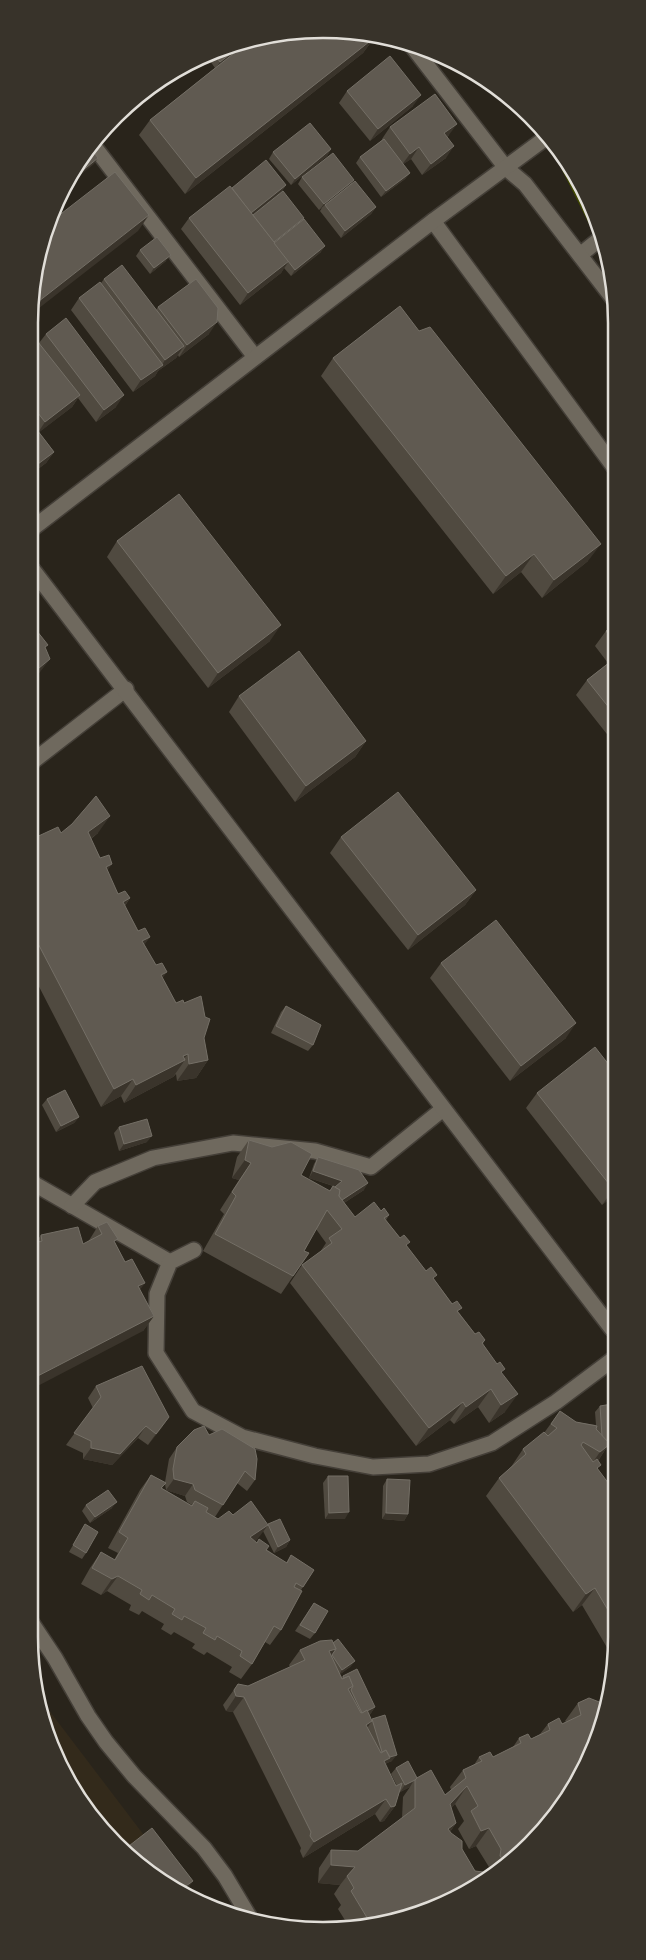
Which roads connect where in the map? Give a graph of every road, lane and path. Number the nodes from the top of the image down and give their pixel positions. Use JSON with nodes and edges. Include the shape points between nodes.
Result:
{"nodes":[{"id":1,"x":418,"y":54,"type":"edge"},
{"id":2,"x":543,"y":140,"type":"edge"},
{"id":3,"x":96,"y":149,"type":"edge"},
{"id":4,"x":506,"y":168,"type":"junction"},
{"id":5,"x":433,"y":221,"type":"junction"},
{"id":6,"x":597,"y":242,"type":"edge"},
{"id":7,"x":580,"y":255,"type":"junction"},
{"id":8,"x":606,"y":290,"type":"edge"},
{"id":9,"x":255,"y":357,"type":"junction"},
{"id":10,"x":608,"y":459,"type":"edge"},
{"id":11,"x":38,"y":524,"type":"edge"},
{"id":12,"x":38,"y":576,"type":"edge"},
{"id":13,"x":126,"y":690,"type":"junction"},
{"id":14,"x":38,"y":757,"type":"edge"},
{"id":15,"x":443,"y":1109,"type":"junction"},
{"id":16,"x":38,"y":1186,"type":"edge"},
{"id":17,"x":72,"y":1206,"type":"junction"},
{"id":18,"x":194,"y":1250,"type":"dead end"},
{"id":19,"x":170,"y":1262,"type":"junction"},
{"id":20,"x":608,"y":1323,"type":"edge"},
{"id":21,"x":608,"y":1363,"type":"edge"},
{"id":22,"x":38,"y":1632,"type":"edge"},
{"id":23,"x":247,"y":1912,"type":"edge"}],
"edges":[{"from":1,"to":4,"type":"street"},
{"from":2,"to":4,"type":"street"},
{"from":3,"to":9,"type":"street"},
{"from":4,"to":5,"type":"street"},
{"from":4,"to":7,"type":"street","via":[[525,184]]},
{"from":5,"to":9,"type":"street"},
{"from":5,"to":10,"type":"street"},
{"from":6,"to":7,"type":"street"},
{"from":7,"to":8,"type":"street"},
{"from":9,"to":11,"type":"street"},
{"from":12,"to":13,"type":"street"},
{"from":13,"to":14,"type":"street"},
{"from":13,"to":15,"type":"street"},
{"from":15,"to":17,"type":"street","via":[[371,1167],[315,1151],[233,1143],[153,1158],[95,1182]]},
{"from":15,"to":20,"type":"street"},
{"from":16,"to":17,"type":"street"},
{"from":17,"to":19,"type":"street"},
{"from":18,"to":19,"type":"street"},
{"from":19,"to":21,"type":"street","via":[[156,1294],[156,1353],[193,1411],[242,1437],[315,1456],[373,1466],[429,1464],[492,1443],[556,1402]]},
{"from":22,"to":23,"type":"street","via":[[106,1742],[134,1776],[204,1848]]}]}
